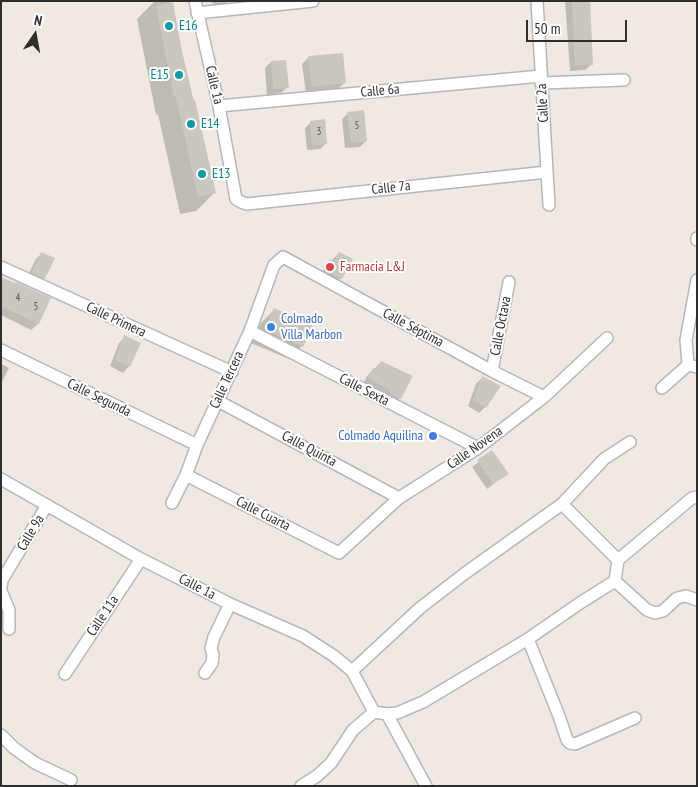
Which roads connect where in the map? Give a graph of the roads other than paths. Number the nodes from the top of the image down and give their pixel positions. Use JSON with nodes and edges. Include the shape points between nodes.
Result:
{"nodes":[{"id":1,"x":194,"y":1,"type":"edge"},
{"id":2,"x":313,"y":1,"type":"edge"},
{"id":3,"x":537,"y":1,"type":"edge"},
{"id":4,"x":197,"y":13,"type":"junction"},
{"id":5,"x":541,"y":79,"type":"junction"},
{"id":6,"x":624,"y":80,"type":"dead end"},
{"id":7,"x":219,"y":106,"type":"junction"},
{"id":8,"x":547,"y":172,"type":"junction"},
{"id":9,"x":236,"y":199,"type":"joint"},
{"id":10,"x":549,"y":205,"type":"dead end"},
{"id":11,"x":283,"y":257,"type":"joint"},
{"id":12,"x":1,"y":267,"type":"edge"},
{"id":13,"x":697,"y":280,"type":"edge"},
{"id":14,"x":509,"y":282,"type":"dead end"},
{"id":15,"x":250,"y":331,"type":"junction"},
{"id":16,"x":607,"y":338,"type":"dead end"},
{"id":17,"x":1,"y":350,"type":"edge"},
{"id":18,"x":692,"y":366,"type":"edge"},
{"id":19,"x":492,"y":371,"type":"junction"},
{"id":20,"x":232,"y":372,"type":"junction"},
{"id":21,"x":662,"y":388,"type":"dead end"},
{"id":22,"x":544,"y":397,"type":"junction"},
{"id":23,"x":218,"y":400,"type":"junction"},
{"id":24,"x":630,"y":442,"type":"dead end"},
{"id":25,"x":197,"y":445,"type":"junction"},
{"id":26,"x":478,"y":448,"type":"junction"},
{"id":27,"x":186,"y":475,"type":"junction"},
{"id":28,"x":1,"y":479,"type":"edge"},
{"id":29,"x":697,"y":497,"type":"edge"},
{"id":30,"x":399,"y":498,"type":"junction"},
{"id":31,"x":172,"y":504,"type":"dead end"},
{"id":32,"x":562,"y":504,"type":"junction"},
{"id":33,"x":47,"y":505,"type":"junction"},
{"id":34,"x":339,"y":553,"type":"joint"},
{"id":35,"x":141,"y":559,"type":"junction"},
{"id":36,"x":618,"y":560,"type":"junction"},
{"id":37,"x":615,"y":581,"type":"junction"},
{"id":38,"x":1,"y":587,"type":"edge"},
{"id":39,"x":1,"y":591,"type":"edge"},
{"id":40,"x":697,"y":600,"type":"edge"},
{"id":41,"x":230,"y":604,"type":"junction"},
{"id":42,"x":9,"y":629,"type":"dead end"},
{"id":43,"x":528,"y":639,"type":"junction"},
{"id":44,"x":352,"y":671,"type":"junction"},
{"id":45,"x":206,"y":673,"type":"dead end"},
{"id":46,"x":65,"y":674,"type":"dead end"},
{"id":47,"x":374,"y":712,"type":"junction"},
{"id":48,"x":387,"y":714,"type":"junction"},
{"id":49,"x":635,"y":718,"type":"dead end"},
{"id":50,"x":1,"y":735,"type":"edge"},
{"id":51,"x":71,"y":780,"type":"dead end"},
{"id":52,"x":301,"y":786,"type":"edge"},
{"id":53,"x":426,"y":786,"type":"edge"}],
"edges":[{"from":1,"to":4,"type":"street","name":"Calle 1a"},
{"from":2,"to":4,"type":"street"},
{"from":3,"to":5,"type":"street","name":"Calle 2a"},
{"from":4,"to":7,"type":"street","name":"Calle 1a"},
{"from":5,"to":6,"type":"street","name":"Calle 6a"},
{"from":5,"to":7,"type":"street","name":"Calle 6a"},
{"from":5,"to":8,"type":"street","name":"Calle 2a"},
{"from":7,"to":9,"type":"street","name":"Calle 1a"},
{"from":8,"to":9,"type":"street","name":"Calle 7a","via":[[247,204]]},
{"from":8,"to":10,"type":"street","name":"Calle 2a"},
{"from":11,"to":15,"type":"street","name":"Calle Tercera","via":[[274,266]]},
{"from":11,"to":19,"type":"street","name":"Calle Séptima"},
{"from":12,"to":20,"type":"street","name":"Calle Primera"},
{"from":13,"to":18,"type":"street","via":[[686,340]]},
{"from":14,"to":19,"type":"street","name":"Calle Octava"},
{"from":15,"to":20,"type":"street","name":"Calle Tercera"},
{"from":15,"to":26,"type":"street","name":"Calle Sexta"},
{"from":16,"to":22,"type":"street","name":"Calle Novena"},
{"from":17,"to":25,"type":"street","name":"Calle Segunda"},
{"from":18,"to":21,"type":"street"},
{"from":19,"to":22,"type":"street","name":"Calle Séptima"},
{"from":20,"to":23,"type":"street","name":"Calle Tercera"},
{"from":22,"to":26,"type":"street","name":"Calle Novena"},
{"from":23,"to":25,"type":"street","name":"Calle Tercera"},
{"from":23,"to":30,"type":"street","name":"Calle Quinta"},
{"from":24,"to":32,"type":"street","via":[[604,460]]},
{"from":25,"to":27,"type":"street","name":"Calle Tercera"},
{"from":26,"to":30,"type":"street","name":"Calle Novena"},
{"from":27,"to":31,"type":"street","name":"Calle Tercera"},
{"from":27,"to":34,"type":"street","name":"Calle Cuarta"},
{"from":28,"to":33,"type":"street","name":"Calle 1a"},
{"from":29,"to":36,"type":"street"},
{"from":30,"to":34,"type":"street","name":"Calle Novena"},
{"from":32,"to":36,"type":"street"},
{"from":32,"to":44,"type":"street","via":[[420,608]]},
{"from":33,"to":35,"type":"street","name":"Calle 1a"},
{"from":33,"to":38,"type":"street","name":"Calle 9a","via":[[2,580]]},
{"from":35,"to":41,"type":"street","name":"Calle 1a"},
{"from":35,"to":46,"type":"street","name":"Calle 11a"},
{"from":36,"to":37,"type":"street"},
{"from":37,"to":40,"type":"street","via":[[647,610],[656,613],[677,598],[686,596]]},
{"from":37,"to":43,"type":"street"},
{"from":39,"to":42,"type":"street","via":[[9,610]]},
{"from":41,"to":44,"type":"street","name":"Calle 1a","via":[[303,636]]},
{"from":41,"to":45,"type":"street","via":[[214,637],[212,663]]},
{"from":43,"to":48,"type":"street","via":[[423,702],[398,713]]},
{"from":43,"to":49,"type":"street","via":[[570,743],[575,744]]},
{"from":44,"to":47,"type":"street","name":"Calle 1a"},
{"from":47,"to":48,"type":"street"},
{"from":47,"to":52,"type":"street","via":[[353,730],[331,763]]},
{"from":48,"to":53,"type":"street"},
{"from":50,"to":51,"type":"street","via":[[35,763]]}]}
